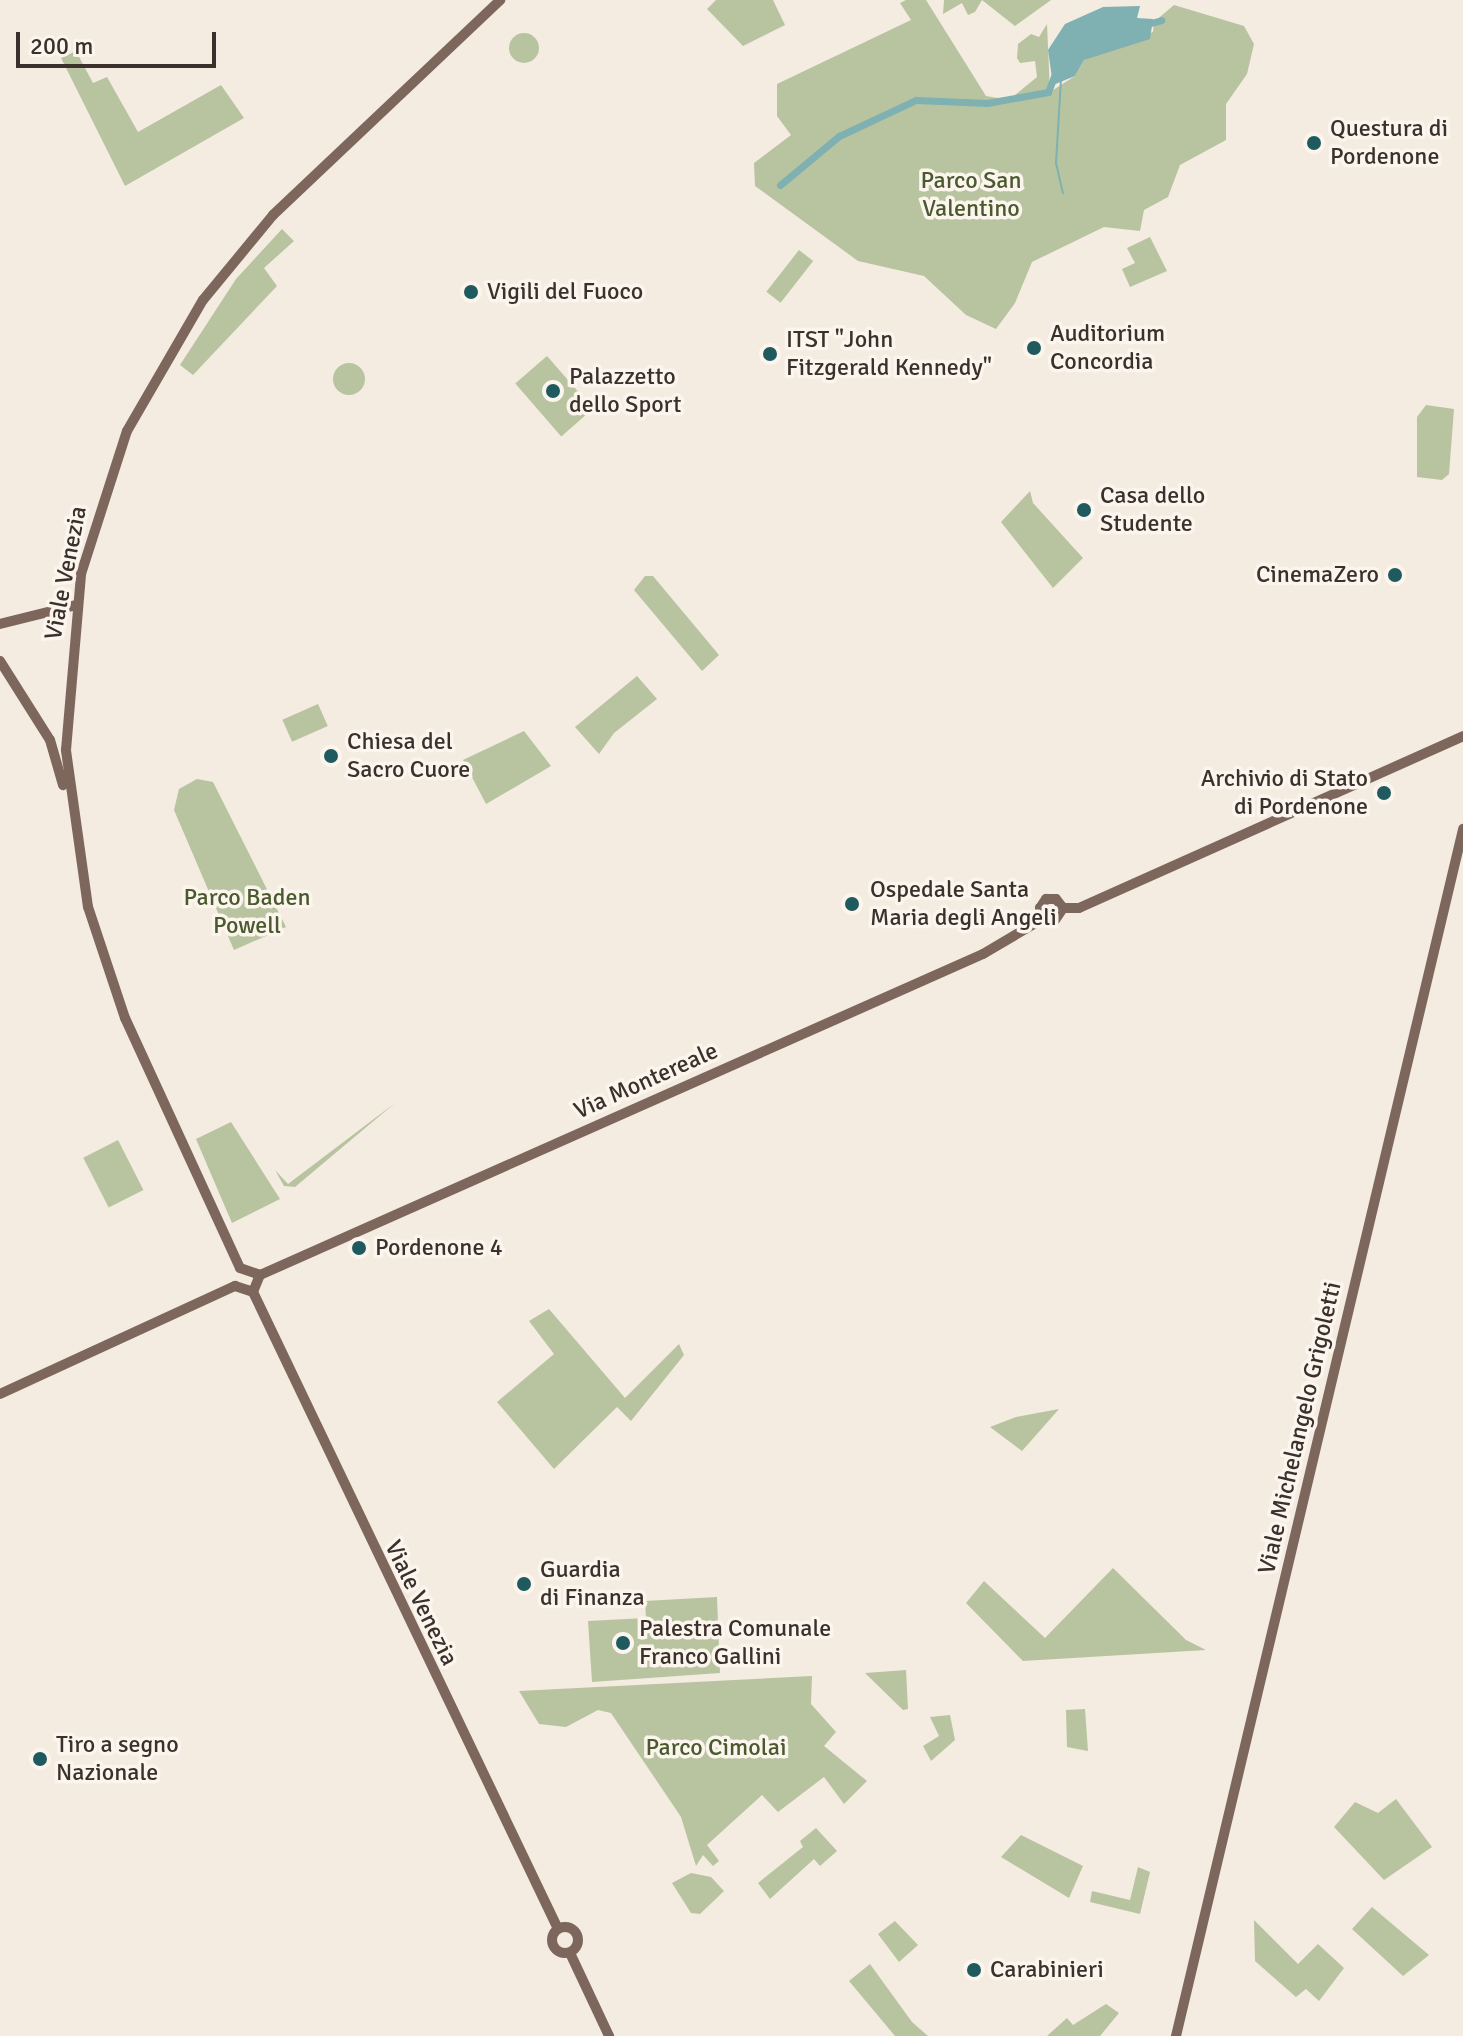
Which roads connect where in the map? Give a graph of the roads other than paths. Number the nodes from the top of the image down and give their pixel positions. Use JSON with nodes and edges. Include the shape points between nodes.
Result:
{"nodes":[{"id":1,"x":500,"y":0,"type":"edge"},
{"id":2,"x":76,"y":605,"type":"junction"},
{"id":3,"x":5,"y":624,"type":"edge"},
{"id":4,"x":0,"y":632,"type":"edge"},
{"id":5,"x":0,"y":661,"type":"edge"},
{"id":6,"x":1463,"y":736,"type":"edge"},
{"id":7,"x":1447,"y":743,"type":"junction"},
{"id":8,"x":1463,"y":747,"type":"edge"},
{"id":9,"x":72,"y":822,"type":"junction"},
{"id":10,"x":1463,"y":829,"type":"edge"},
{"id":11,"x":1063,"y":908,"type":"junction"},
{"id":12,"x":1044,"y":918,"type":"junction"},
{"id":13,"x":240,"y":1268,"type":"junction"},
{"id":14,"x":260,"y":1275,"type":"junction"},
{"id":15,"x":235,"y":1286,"type":"junction"},
{"id":16,"x":253,"y":1292,"type":"junction"},
{"id":17,"x":0,"y":1394,"type":"edge"},
{"id":18,"x":558,"y":1929,"type":"junction"},
{"id":19,"x":570,"y":1953,"type":"junction"},
{"id":20,"x":609,"y":2036,"type":"edge"},
{"id":21,"x":1176,"y":2036,"type":"edge"}],
"edges":[{"from":1,"to":2,"type":"main road","name":"Viale Venezia","via":[[273,215],[187,322],[118,452]]},
{"from":2,"to":3,"type":"main road"},
{"from":2,"to":9,"type":"main road","name":"Viale Venezia","via":[[66,707]]},
{"from":3,"to":4,"type":"main road"},
{"from":5,"to":9,"type":"main road","via":[[54,752]]},
{"from":6,"to":7,"type":"main road"},
{"from":7,"to":8,"type":"main road"},
{"from":7,"to":11,"type":"main road","via":[[1079,908]]},
{"from":9,"to":13,"type":"main road","name":"Viale Venezia","via":[[112,987]]},
{"from":10,"to":21,"type":"main road","name":"Viale Michelangelo Grigoletti"},
{"from":11,"to":12,"type":"main road","via":[[1055,920]]},
{"from":11,"to":12,"type":"main road","via":[[1059,900],[1046,899],[1040,908]]},
{"from":12,"to":14,"type":"main road","name":"Via Montereale","via":[[911,986]]},
{"from":13,"to":14,"type":"main road","via":[[252,1267]]},
{"from":13,"to":15,"type":"main road"},
{"from":14,"to":16,"type":"main road"},
{"from":15,"to":16,"type":"main road"},
{"from":15,"to":17,"type":"main road"},
{"from":16,"to":18,"type":"main road","name":"Viale Venezia"},
{"from":18,"to":19,"type":"main road","name":"Viale Venezia","via":[[552,1946]]},
{"from":18,"to":19,"type":"main road","name":"Viale Venezia","via":[[577,1935]]},
{"from":19,"to":20,"type":"main road","name":"Viale Venezia"}]}
